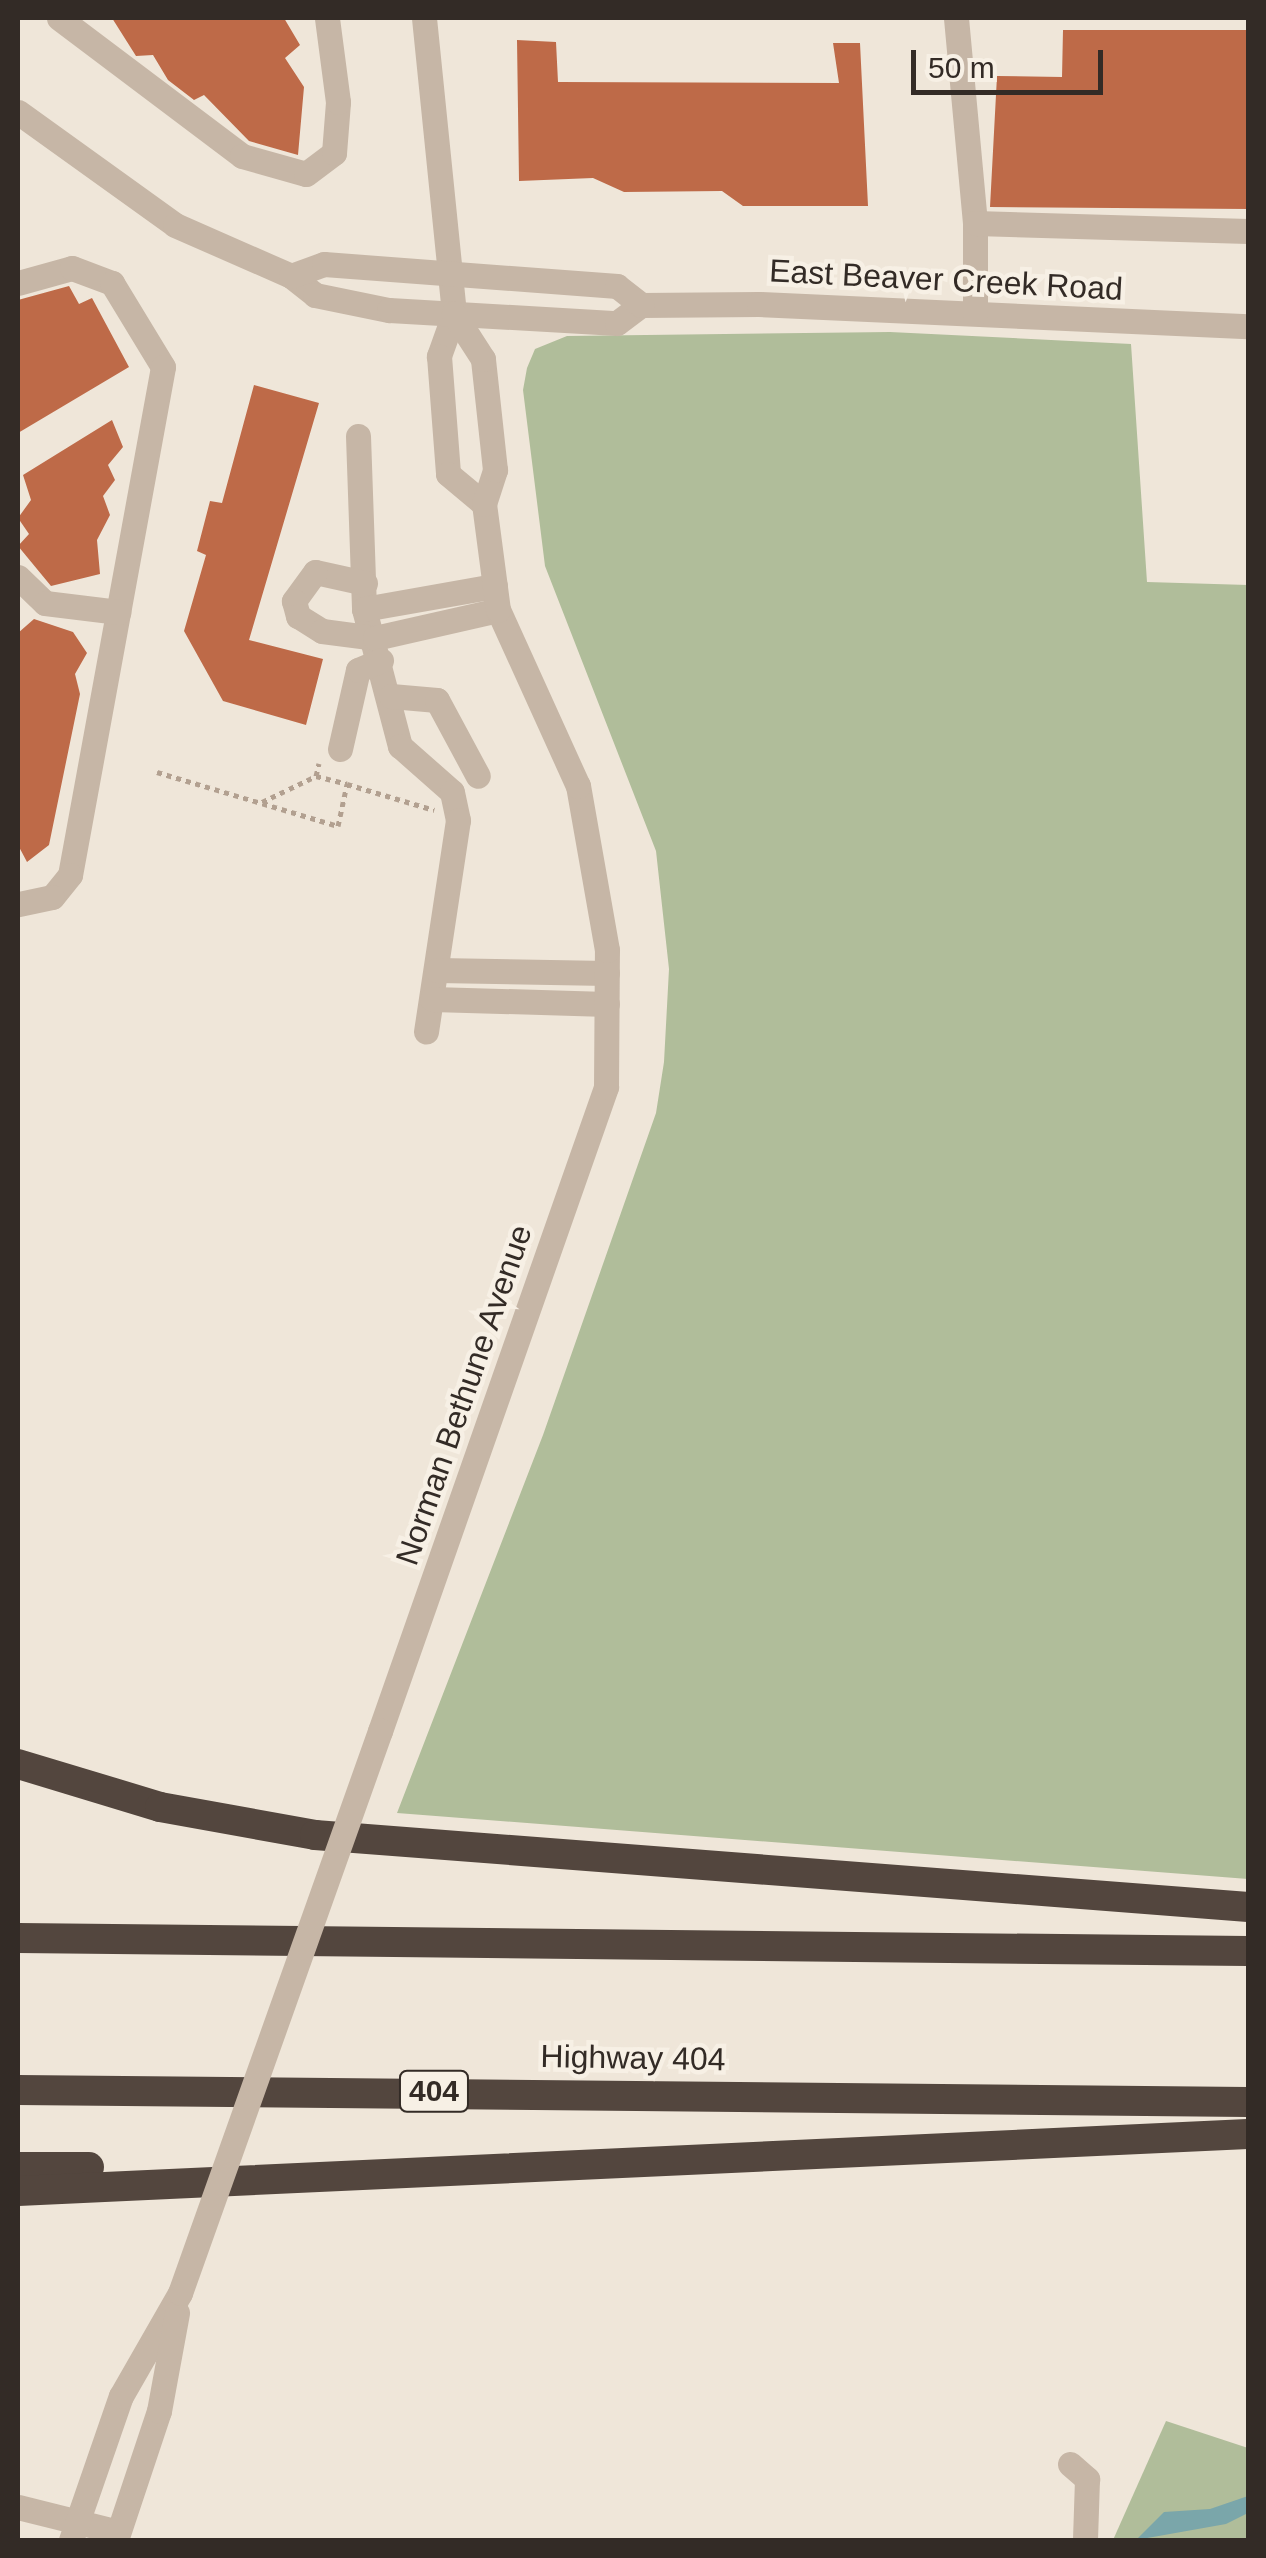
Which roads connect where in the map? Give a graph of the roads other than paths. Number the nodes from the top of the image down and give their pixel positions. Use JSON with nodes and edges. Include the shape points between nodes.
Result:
{"nodes":[{"id":1,"x":59,"y":18,"type":"edge"},
{"id":2,"x":327,"y":18,"type":"edge"},
{"id":3,"x":424,"y":18,"type":"edge"},
{"id":4,"x":956,"y":18,"type":"edge"},
{"id":5,"x":18,"y":112,"type":"edge"},
{"id":6,"x":975,"y":223,"type":"junction"},
{"id":7,"x":1248,"y":231,"type":"edge"},
{"id":8,"x":451,"y":274,"type":"junction"},
{"id":9,"x":292,"y":276,"type":"junction"},
{"id":10,"x":18,"y":282,"type":"edge"},
{"id":11,"x":641,"y":305,"type":"junction"},
{"id":12,"x":975,"y":313,"type":"junction"},
{"id":13,"x":454,"y":314,"type":"junction"},
{"id":14,"x":1248,"y":326,"type":"edge"},
{"id":15,"x":358,"y":436,"type":"dead end"},
{"id":16,"x":484,"y":504,"type":"junction"},
{"id":17,"x":18,"y":577,"type":"edge"},
{"id":18,"x":365,"y":583,"type":"junction"},
{"id":19,"x":496,"y":598,"type":"junction"},
{"id":20,"x":364,"y":609,"type":"junction"},
{"id":21,"x":118,"y":612,"type":"junction"},
{"id":22,"x":378,"y":649,"type":"junction"},
{"id":23,"x":391,"y":696,"type":"junction"},
{"id":24,"x":340,"y":749,"type":"dead end"},
{"id":25,"x":478,"y":776,"type":"dead end"},
{"id":26,"x":18,"y":904,"type":"edge"},
{"id":27,"x":437,"y":970,"type":"junction"},
{"id":28,"x":607,"y":973,"type":"junction"},
{"id":29,"x":432,"y":1000,"type":"junction"},
{"id":30,"x":606,"y":1004,"type":"junction"},
{"id":31,"x":426,"y":1032,"type":"dead end"},
{"id":32,"x":18,"y":1764,"type":"edge"},
{"id":33,"x":1248,"y":1906,"type":"edge"},
{"id":34,"x":18,"y":1938,"type":"edge"},
{"id":35,"x":1248,"y":1952,"type":"edge"},
{"id":36,"x":18,"y":2090,"type":"edge"},
{"id":37,"x":1248,"y":2102,"type":"edge"},
{"id":38,"x":1248,"y":2134,"type":"edge"},
{"id":39,"x":18,"y":2166,"type":"edge"},
{"id":40,"x":375,"y":2170,"type":"junction"},
{"id":41,"x":18,"y":2191,"type":"edge"},
{"id":42,"x":180,"y":2294,"type":"junction"},
{"id":43,"x":1070,"y":2464,"type":"dead end"},
{"id":44,"x":18,"y":2507,"type":"edge"},
{"id":45,"x":73,"y":2531,"type":"edge"},
{"id":46,"x":117,"y":2536,"type":"edge"},
{"id":47,"x":1086,"y":2540,"type":"edge"}],
"edges":[{"from":1,"to":2,"type":"street","via":[[242,156],[306,174],[334,153],[338,102]]},
{"from":3,"to":8,"type":"street"},
{"from":4,"to":6,"type":"street"},
{"from":5,"to":9,"type":"street","name":"East Beaver Creek Road","via":[[122,194]]},
{"from":6,"to":7,"type":"street"},
{"from":6,"to":12,"type":"street"},
{"from":8,"to":9,"type":"street","name":"East Beaver Creek Road","via":[[324,264]]},
{"from":8,"to":11,"type":"street","name":"East Beaver Creek Road","via":[[617,286]]},
{"from":8,"to":13,"type":"street"},
{"from":9,"to":13,"type":"street","name":"East Beaver Creek Road","via":[[315,295]]},
{"from":10,"to":21,"type":"street","via":[[72,268],[112,283],[163,367]]},
{"from":11,"to":12,"type":"street","name":"East Beaver Creek Road"},
{"from":11,"to":13,"type":"street","name":"East Beaver Creek Road","via":[[618,322]]},
{"from":12,"to":14,"type":"street","name":"East Beaver Creek Road"},
{"from":13,"to":16,"type":"street","name":"Norman Bethune Avenue","via":[[483,359],[495,470]]},
{"from":13,"to":16,"type":"street","via":[[440,356],[448,474]]},
{"from":15,"to":18,"type":"street"},
{"from":16,"to":19,"type":"street","name":"Norman Bethune Avenue"},
{"from":17,"to":21,"type":"street","via":[[46,603]]},
{"from":18,"to":20,"type":"street"},
{"from":18,"to":22,"type":"street","via":[[315,572],[294,601],[298,616],[322,631]]},
{"from":19,"to":20,"type":"street"},
{"from":19,"to":22,"type":"street"},
{"from":19,"to":28,"type":"street","name":"Norman Bethune Avenue","via":[[578,786]]},
{"from":20,"to":22,"type":"street"},
{"from":21,"to":26,"type":"street","via":[[70,875],[52,897]]},
{"from":22,"to":23,"type":"street"},
{"from":22,"to":24,"type":"street","via":[[358,670]]},
{"from":23,"to":25,"type":"street","via":[[437,700]]},
{"from":23,"to":27,"type":"street","via":[[400,746],[452,792],[455,808]]},
{"from":27,"to":28,"type":"street"},
{"from":27,"to":29,"type":"street"},
{"from":28,"to":30,"type":"street","name":"Norman Bethune Avenue"},
{"from":29,"to":30,"type":"street"},
{"from":29,"to":31,"type":"street"},
{"from":30,"to":42,"type":"street","name":"Norman Bethune Avenue","bridge":true,"via":[[606,1087]]},
{"from":32,"to":33,"type":"highway","via":[[160,1807],[315,1835]]},
{"from":34,"to":35,"type":"highway"},
{"from":36,"to":37,"type":"highway","name":"Highway 404","number":"404"},
{"from":38,"to":40,"type":"highway","via":[[982,2152]]},
{"from":39,"to":40,"type":"highway"},
{"from":40,"to":41,"type":"highway"},
{"from":42,"to":45,"type":"street","name":"Norman Bethune Avenue","via":[[121,2396]]},
{"from":42,"to":46,"type":"street","name":"Norman Bethune Avenue","via":[[159,2411]]},
{"from":43,"to":47,"type":"street","via":[[1087,2479]]},
{"from":44,"to":45,"type":"street"},
{"from":45,"to":46,"type":"street"}]}
